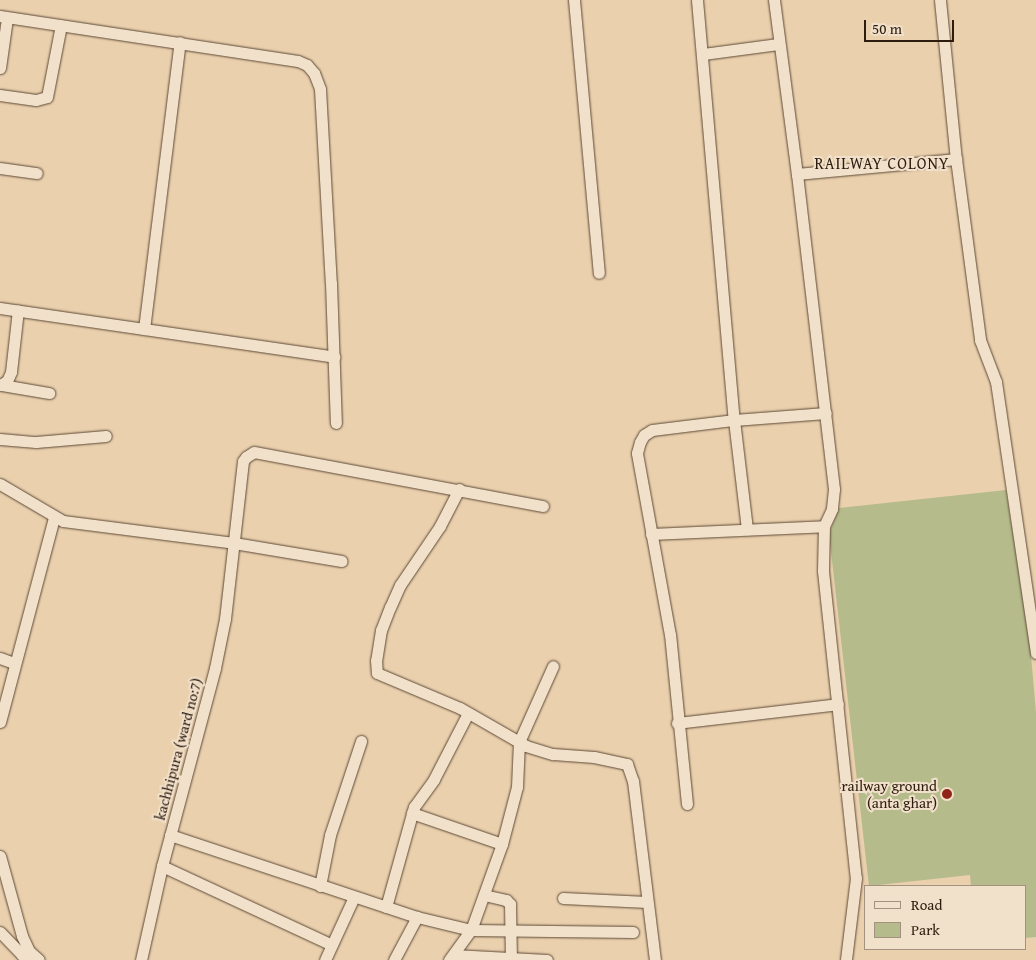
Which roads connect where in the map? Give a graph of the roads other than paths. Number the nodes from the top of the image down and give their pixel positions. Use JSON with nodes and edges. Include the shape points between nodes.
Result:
{"nodes":[{"id":1,"x":574,"y":0,"type":"edge"},
{"id":2,"x":697,"y":0,"type":"edge"},
{"id":3,"x":774,"y":0,"type":"edge"},
{"id":4,"x":940,"y":0,"type":"edge"},
{"id":5,"x":4,"y":17,"type":"edge"},
{"id":6,"x":61,"y":25,"type":"junction"},
{"id":7,"x":180,"y":42,"type":"junction"},
{"id":8,"x":778,"y":44,"type":"junction"},
{"id":9,"x":703,"y":54,"type":"junction"},
{"id":10,"x":0,"y":68,"type":"edge"},
{"id":11,"x":0,"y":95,"type":"edge"},
{"id":12,"x":956,"y":159,"type":"junction"},
{"id":13,"x":0,"y":168,"type":"edge"},
{"id":14,"x":37,"y":173,"type":"dead end"},
{"id":15,"x":797,"y":174,"type":"junction"},
{"id":16,"x":600,"y":273,"type":"dead end"},
{"id":17,"x":0,"y":308,"type":"edge"},
{"id":18,"x":18,"y":310,"type":"junction"},
{"id":19,"x":144,"y":329,"type":"junction"},
{"id":20,"x":334,"y":357,"type":"junction"},
{"id":21,"x":1,"y":385,"type":"edge"},
{"id":22,"x":49,"y":393,"type":"dead end"},
{"id":23,"x":826,"y":413,"type":"junction"},
{"id":24,"x":734,"y":420,"type":"junction"},
{"id":25,"x":336,"y":423,"type":"dead end"},
{"id":26,"x":106,"y":436,"type":"dead end"},
{"id":27,"x":0,"y":439,"type":"edge"},
{"id":28,"x":0,"y":484,"type":"edge"},
{"id":29,"x":459,"y":489,"type":"junction"},
{"id":30,"x":543,"y":506,"type":"dead end"},
{"id":31,"x":54,"y":518,"type":"junction"},
{"id":32,"x":824,"y":526,"type":"junction"},
{"id":33,"x":747,"y":529,"type":"junction"},
{"id":34,"x":651,"y":534,"type":"junction"},
{"id":35,"x":234,"y":544,"type":"junction"},
{"id":36,"x":341,"y":562,"type":"dead end"},
{"id":37,"x":1036,"y":652,"type":"edge"},
{"id":38,"x":0,"y":658,"type":"edge"},
{"id":39,"x":14,"y":663,"type":"junction"},
{"id":40,"x":552,"y":666,"type":"dead end"},
{"id":41,"x":838,"y":704,"type":"junction"},
{"id":42,"x":468,"y":713,"type":"junction"},
{"id":43,"x":0,"y":722,"type":"edge"},
{"id":44,"x":677,"y":723,"type":"junction"},
{"id":45,"x":361,"y":741,"type":"dead end"},
{"id":46,"x":519,"y":742,"type":"junction"},
{"id":47,"x":687,"y":804,"type":"dead end"},
{"id":48,"x":412,"y":813,"type":"junction"},
{"id":49,"x":170,"y":835,"type":"junction"},
{"id":50,"x":502,"y":844,"type":"junction"},
{"id":51,"x":0,"y":856,"type":"edge"},
{"id":52,"x":162,"y":866,"type":"junction"},
{"id":53,"x":320,"y":886,"type":"junction"},
{"id":54,"x":484,"y":895,"type":"junction"},
{"id":55,"x":354,"y":897,"type":"junction"},
{"id":56,"x":563,"y":898,"type":"dead end"},
{"id":57,"x":647,"y":902,"type":"junction"},
{"id":58,"x":386,"y":907,"type":"junction"},
{"id":59,"x":417,"y":917,"type":"junction"},
{"id":60,"x":471,"y":930,"type":"junction"},
{"id":61,"x":512,"y":930,"type":"junction"},
{"id":62,"x":0,"y":932,"type":"edge"},
{"id":63,"x":633,"y":932,"type":"dead end"},
{"id":64,"x":332,"y":945,"type":"junction"},
{"id":65,"x":451,"y":957,"type":"edge"},
{"id":66,"x":511,"y":959,"type":"edge"},
{"id":67,"x":38,"y":960,"type":"edge"},
{"id":68,"x":141,"y":960,"type":"edge"},
{"id":69,"x":325,"y":960,"type":"edge"},
{"id":70,"x":394,"y":960,"type":"edge"},
{"id":71,"x":547,"y":960,"type":"edge"},
{"id":72,"x":655,"y":960,"type":"edge"},
{"id":73,"x":846,"y":960,"type":"edge"}],
"edges":[{"from":1,"to":16,"type":"street"},
{"from":2,"to":9,"type":"street"},
{"from":3,"to":8,"type":"street"},
{"from":4,"to":12,"type":"street"},
{"from":5,"to":6,"type":"street"},
{"from":5,"to":10,"type":"street"},
{"from":6,"to":7,"type":"street"},
{"from":6,"to":11,"type":"street","via":[[47,97],[36,100]]},
{"from":7,"to":19,"type":"street"},
{"from":7,"to":20,"type":"street","via":[[298,61],[307,65],[318,80]]},
{"from":8,"to":9,"type":"street"},
{"from":8,"to":15,"type":"street"},
{"from":9,"to":24,"type":"street"},
{"from":12,"to":15,"type":"street"},
{"from":12,"to":37,"type":"street","via":[[980,340],[996,382]]},
{"from":13,"to":14,"type":"street"},
{"from":15,"to":23,"type":"street"},
{"from":17,"to":18,"type":"street"},
{"from":18,"to":19,"type":"street"},
{"from":18,"to":21,"type":"street","via":[[11,372]]},
{"from":19,"to":20,"type":"street"},
{"from":20,"to":25,"type":"street"},
{"from":21,"to":22,"type":"street"},
{"from":23,"to":24,"type":"street"},
{"from":23,"to":32,"type":"street","via":[[834,489],[832,509]]},
{"from":24,"to":33,"type":"street"},
{"from":24,"to":34,"type":"street","via":[[652,430],[644,435],[637,453]]},
{"from":26,"to":27,"type":"street","via":[[36,442]]},
{"from":28,"to":31,"type":"street"},
{"from":29,"to":30,"type":"street","name":"kachhipura (ward no:7)"},
{"from":29,"to":35,"type":"street","name":"kachhipura (ward no:7)","via":[[254,452],[243,461]]},
{"from":29,"to":42,"type":"street","via":[[440,526],[400,585],[381,630],[376,668],[381,675]]},
{"from":31,"to":35,"type":"street"},
{"from":31,"to":39,"type":"street"},
{"from":32,"to":33,"type":"street"},
{"from":32,"to":41,"type":"street","via":[[823,571]]},
{"from":33,"to":34,"type":"street"},
{"from":34,"to":44,"type":"street","via":[[670,635]]},
{"from":35,"to":36,"type":"street"},
{"from":35,"to":49,"type":"street","name":"kachhipura (ward no:7)","via":[[215,668]]},
{"from":38,"to":39,"type":"street"},
{"from":39,"to":43,"type":"street"},
{"from":40,"to":46,"type":"street"},
{"from":41,"to":44,"type":"street"},
{"from":41,"to":73,"type":"street","via":[[856,878]]},
{"from":42,"to":46,"type":"street"},
{"from":42,"to":48,"type":"street","via":[[434,779],[420,796]]},
{"from":44,"to":47,"type":"street"},
{"from":45,"to":53,"type":"street","via":[[330,835]]},
{"from":46,"to":50,"type":"street","via":[[517,787]]},
{"from":46,"to":57,"type":"street","via":[[553,754],[594,757],[627,764],[633,781]]},
{"from":48,"to":50,"type":"street"},
{"from":48,"to":58,"type":"street"},
{"from":49,"to":52,"type":"street","name":"kachhipura (ward no:7)"},
{"from":49,"to":53,"type":"street"},
{"from":50,"to":54,"type":"street"},
{"from":51,"to":67,"type":"street","via":[[22,936]]},
{"from":52,"to":64,"type":"street"},
{"from":52,"to":68,"type":"street","name":"kachhipura (ward no:7)"},
{"from":53,"to":55,"type":"street"},
{"from":54,"to":60,"type":"street"},
{"from":54,"to":61,"type":"street","via":[[510,904]]},
{"from":55,"to":58,"type":"street"},
{"from":55,"to":64,"type":"street"},
{"from":56,"to":57,"type":"street"},
{"from":57,"to":72,"type":"street"},
{"from":58,"to":59,"type":"street"},
{"from":59,"to":60,"type":"street"},
{"from":59,"to":70,"type":"street"},
{"from":60,"to":61,"type":"street"},
{"from":60,"to":65,"type":"street"},
{"from":61,"to":63,"type":"street"},
{"from":61,"to":66,"type":"street"},
{"from":62,"to":67,"type":"street","via":[[25,958]]},
{"from":64,"to":69,"type":"street"},
{"from":65,"to":66,"type":"street"},
{"from":66,"to":71,"type":"street"}]}
